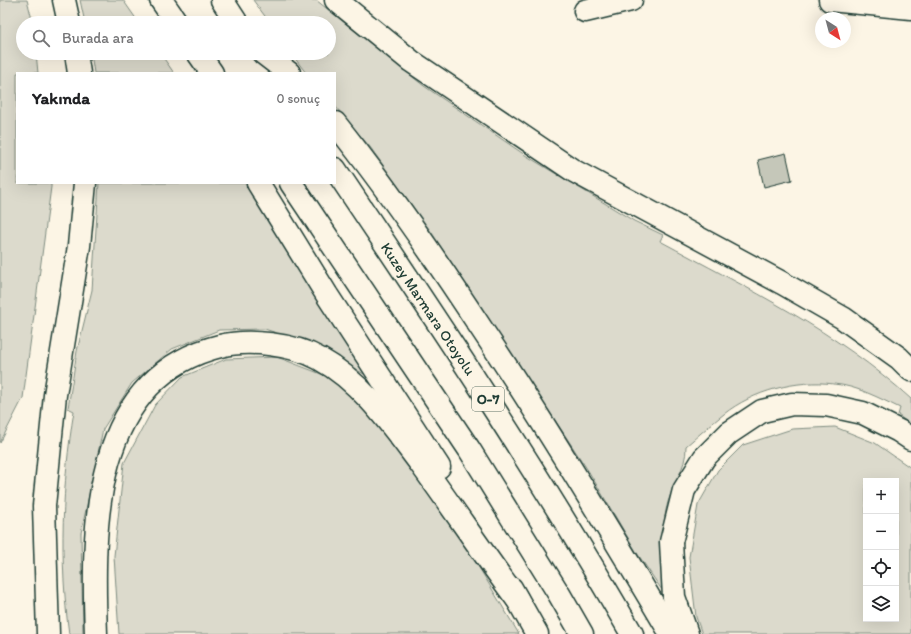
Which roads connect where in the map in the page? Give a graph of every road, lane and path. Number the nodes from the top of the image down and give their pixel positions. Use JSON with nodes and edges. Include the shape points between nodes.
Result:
{"nodes":[{"id":1,"x":64,"y":0,"type":"edge"},
{"id":2,"x":161,"y":0,"type":"edge"},
{"id":3,"x":222,"y":0,"type":"edge"},
{"id":4,"x":336,"y":0,"type":"edge"},
{"id":5,"x":631,"y":0,"type":"edge"},
{"id":6,"x":830,"y":0,"type":"edge"},
{"id":7,"x":904,"y":5,"type":"edge"},
{"id":8,"x":585,"y":11,"type":"dead end"},
{"id":9,"x":67,"y":16,"type":"edge"},
{"id":10,"x":172,"y":16,"type":"edge"},
{"id":11,"x":233,"y":16,"type":"edge"},
{"id":12,"x":77,"y":60,"type":"edge"},
{"id":13,"x":195,"y":60,"type":"edge"},
{"id":14,"x":203,"y":60,"type":"edge"},
{"id":15,"x":262,"y":60,"type":"edge"},
{"id":16,"x":272,"y":60,"type":"edge"},
{"id":17,"x":79,"y":72,"type":"edge"},
{"id":18,"x":201,"y":72,"type":"edge"},
{"id":19,"x":211,"y":72,"type":"edge"},
{"id":20,"x":270,"y":72,"type":"edge"},
{"id":21,"x":288,"y":72,"type":"edge"},
{"id":22,"x":336,"y":124,"type":"edge"},
{"id":23,"x":336,"y":171,"type":"edge"},
{"id":24,"x":85,"y":184,"type":"edge"},
{"id":25,"x":259,"y":184,"type":"edge"},
{"id":26,"x":292,"y":184,"type":"edge"},
{"id":27,"x":911,"y":370,"type":"edge"},
{"id":28,"x":911,"y":440,"type":"edge"},
{"id":29,"x":517,"y":600,"type":"junction"},
{"id":30,"x":48,"y":634,"type":"edge"},
{"id":31,"x":96,"y":634,"type":"edge"},
{"id":32,"x":537,"y":634,"type":"edge"},
{"id":33,"x":582,"y":634,"type":"edge"},
{"id":34,"x":632,"y":634,"type":"edge"},
{"id":35,"x":671,"y":634,"type":"edge"},
{"id":36,"x":687,"y":634,"type":"edge"}],
"edges":[{"from":1,"to":9,"type":"main road"},
{"from":2,"to":10,"type":"main road"},
{"from":3,"to":11,"type":"main road"},
{"from":4,"to":27,"type":"main road","via":[[411,61],[574,170],[843,318],[899,358]]},
{"from":5,"to":8,"type":"main road"},
{"from":6,"to":7,"type":"main road"},
{"from":12,"to":17,"type":"main road"},
{"from":13,"to":18,"type":"main road"},
{"from":14,"to":19,"type":"main road"},
{"from":15,"to":20,"type":"main road"},
{"from":16,"to":21,"type":"main road"},
{"from":22,"to":35,"type":"main road","via":[[382,182],[504,363],[598,511]]},
{"from":23,"to":34,"type":"main road","name":"Kuzey Marmara Otoyolu","number":"O-7","via":[[553,500]]},
{"from":24,"to":30,"type":"main road","via":[[79,246],[56,395],[44,506]]},
{"from":25,"to":29,"type":"main road","via":[[482,536]]},
{"from":26,"to":33,"type":"main road","via":[[468,448]]},
{"from":28,"to":36,"type":"main road","via":[[899,430],[863,412],[826,405],[792,404],[762,411],[729,433],[704,458],[684,490],[672,542],[674,597]]},
{"from":29,"to":31,"type":"main road","via":[[401,438],[348,379],[320,358],[290,348],[256,343],[229,344],[201,351],[173,365],[151,382],[132,406],[114,441],[102,480],[93,569]]},
{"from":29,"to":32,"type":"main road"}]}
